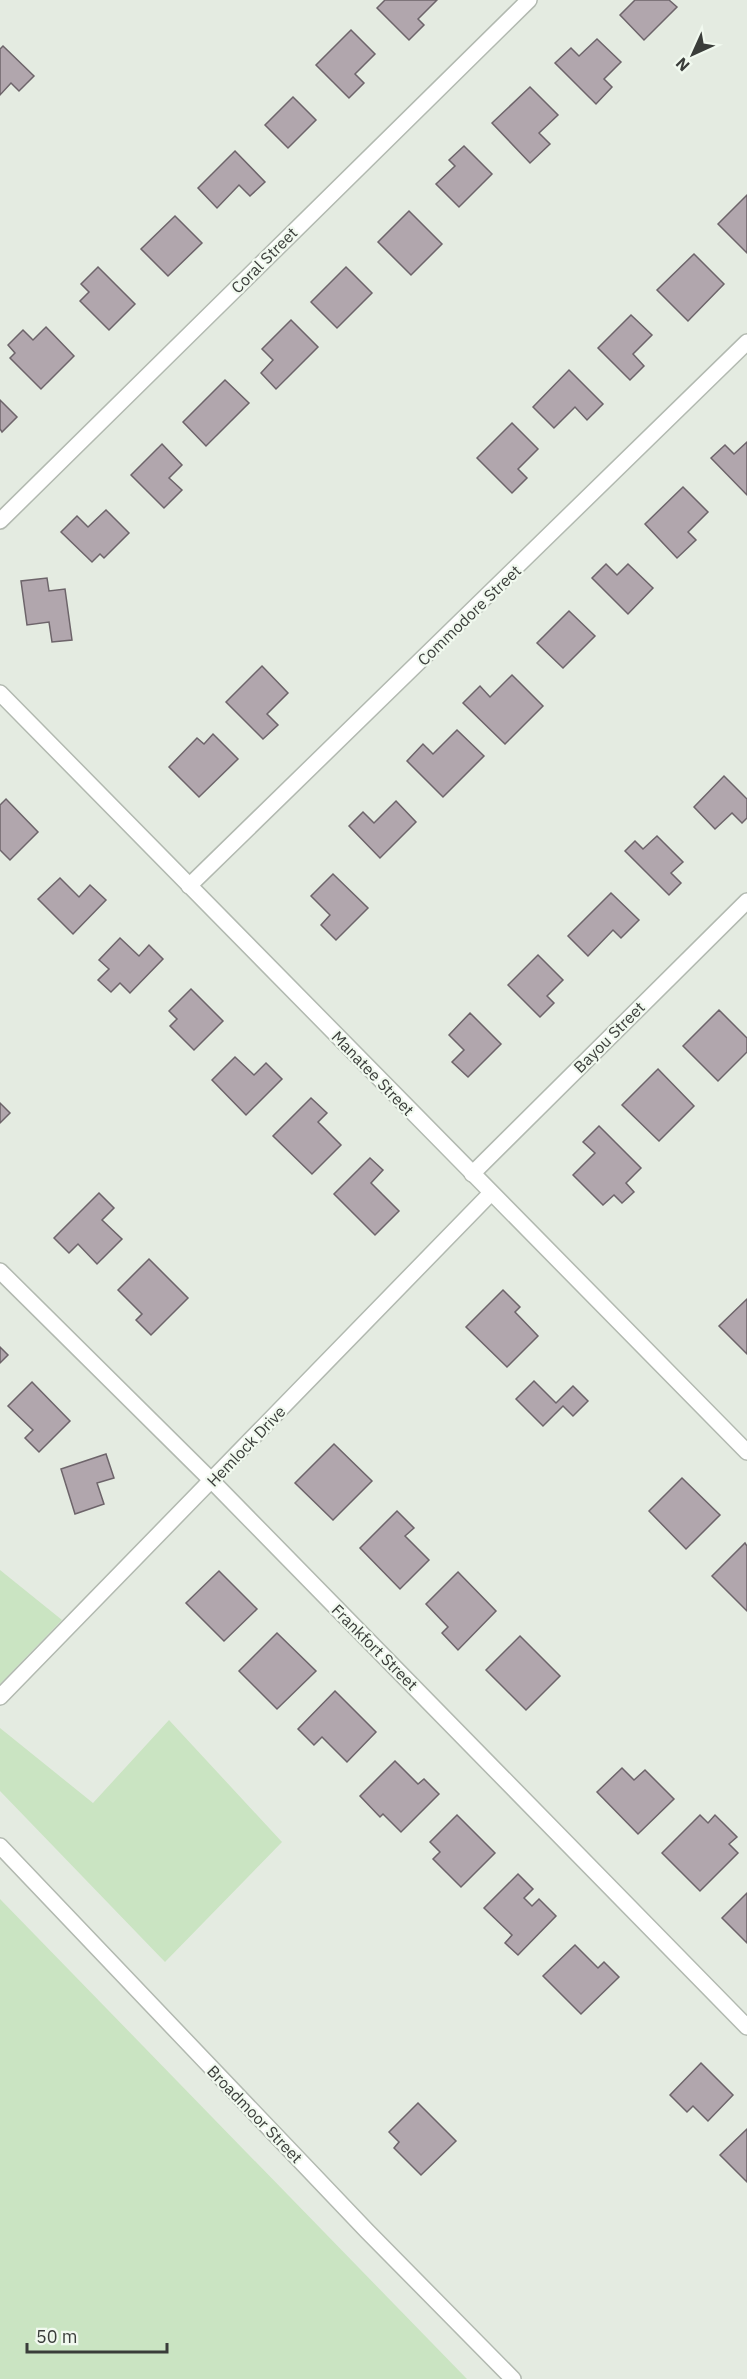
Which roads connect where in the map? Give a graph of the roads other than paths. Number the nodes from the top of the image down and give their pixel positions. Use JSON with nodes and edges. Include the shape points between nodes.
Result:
{"nodes":[{"id":1,"x":529,"y":0,"type":"edge"},
{"id":2,"x":747,"y":342,"type":"edge"},
{"id":3,"x":0,"y":520,"type":"edge"},
{"id":4,"x":0,"y":693,"type":"edge"},
{"id":5,"x":189,"y":886,"type":"junction"},
{"id":6,"x":747,"y":901,"type":"edge"},
{"id":7,"x":472,"y":1174,"type":"junction"},
{"id":8,"x":491,"y":1193,"type":"junction"},
{"id":9,"x":0,"y":1271,"type":"edge"},
{"id":10,"x":747,"y":1452,"type":"edge"},
{"id":11,"x":212,"y":1481,"type":"junction"},
{"id":12,"x":0,"y":1697,"type":"edge"},
{"id":13,"x":0,"y":1846,"type":"edge"},
{"id":14,"x":747,"y":2027,"type":"edge"},
{"id":15,"x":513,"y":2379,"type":"edge"}],
"edges":[{"from":1,"to":3,"type":"street","name":"Coral Street"},
{"from":2,"to":5,"type":"street","name":"Commodore Street"},
{"from":4,"to":5,"type":"street","name":"Manatee Street"},
{"from":5,"to":7,"type":"street","name":"Manatee Street"},
{"from":6,"to":7,"type":"street","name":"Bayou Street"},
{"from":7,"to":8,"type":"street","name":"Manatee Street"},
{"from":8,"to":10,"type":"street","name":"Manatee Street"},
{"from":8,"to":11,"type":"street","name":"Hemlock Drive"},
{"from":9,"to":11,"type":"street","name":"Frankfort Street"},
{"from":11,"to":12,"type":"street","name":"Hemlock Drive"},
{"from":11,"to":14,"type":"street","name":"Frankfort Street"},
{"from":13,"to":15,"type":"street","name":"Broadmoor Street","via":[[366,2231]]}]}
